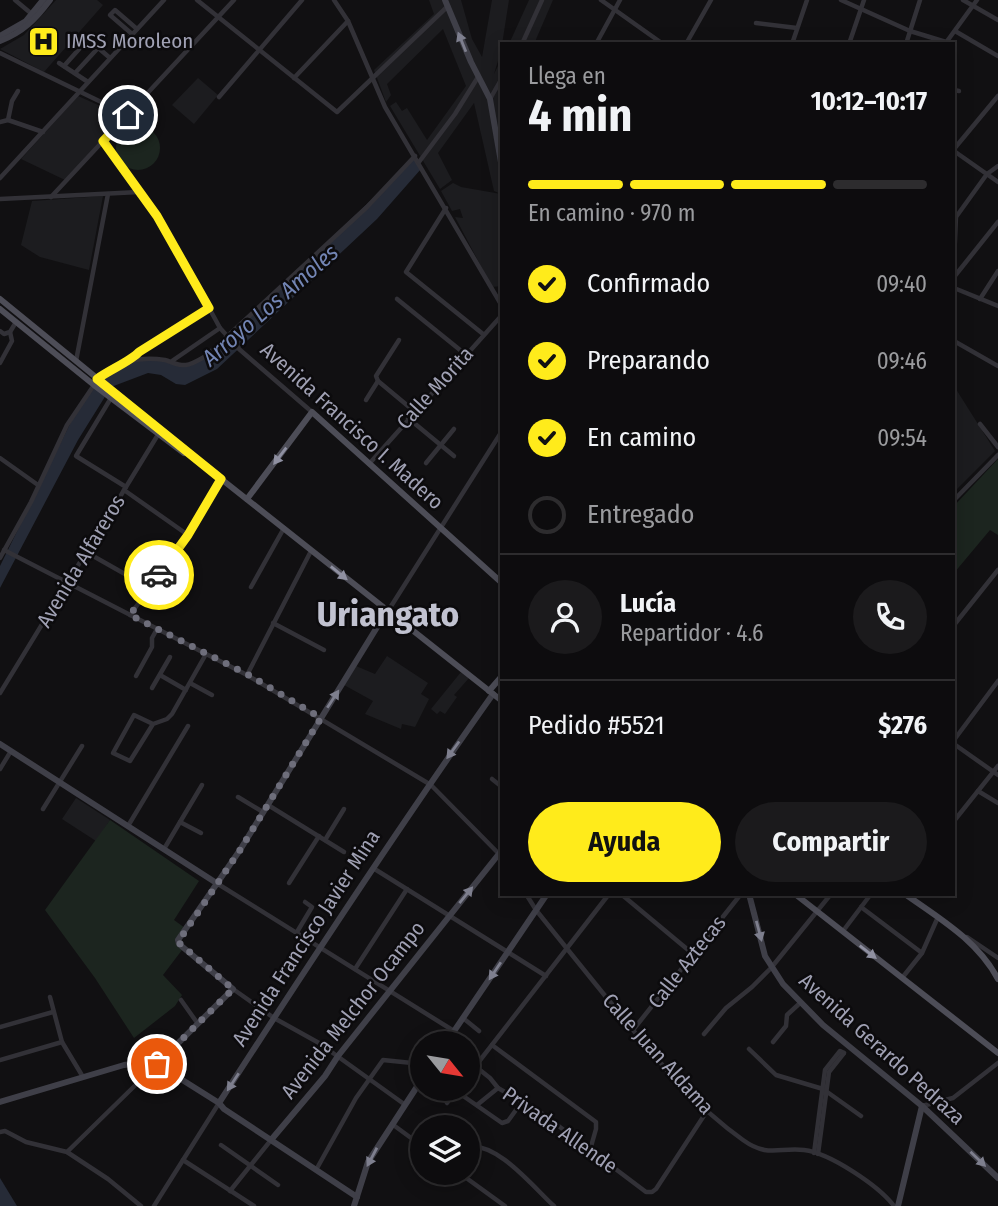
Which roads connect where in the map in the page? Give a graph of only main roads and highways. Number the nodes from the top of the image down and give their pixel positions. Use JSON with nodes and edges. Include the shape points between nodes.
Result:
{"nodes":[{"id":1,"x":0,"y":299,"type":"edge"},
{"id":2,"x":0,"y":309,"type":"edge"},
{"id":3,"x":74,"y":364,"type":"junction"},
{"id":4,"x":247,"y":499,"type":"junction"},
{"id":5,"x":500,"y":581,"type":"edge"},
{"id":6,"x":500,"y":680,"type":"edge"},
{"id":7,"x":491,"y":693,"type":"junction"},
{"id":8,"x":500,"y":700,"type":"edge"},
{"id":9,"x":798,"y":896,"type":"edge"},
{"id":10,"x":908,"y":896,"type":"edge"},
{"id":11,"x":998,"y":979,"type":"edge"},
{"id":12,"x":998,"y":1054,"type":"edge"}],
"edges":[{"from":1,"to":3,"type":"main road"},
{"from":2,"to":3,"type":"main road"},
{"from":3,"to":4,"type":"main road"},
{"from":5,"to":4,"type":"main road","name":"Avenida Francisco I. Madero","one_way":true,"via":[[312,412]]},
{"from":4,"to":7,"type":"main road","one_way":true},
{"from":6,"to":7,"type":"main road"},
{"from":7,"to":8,"type":"main road"},
{"from":9,"to":12,"type":"main road","one_way":true},
{"from":10,"to":11,"type":"main road","via":[[960,932]]}]}
